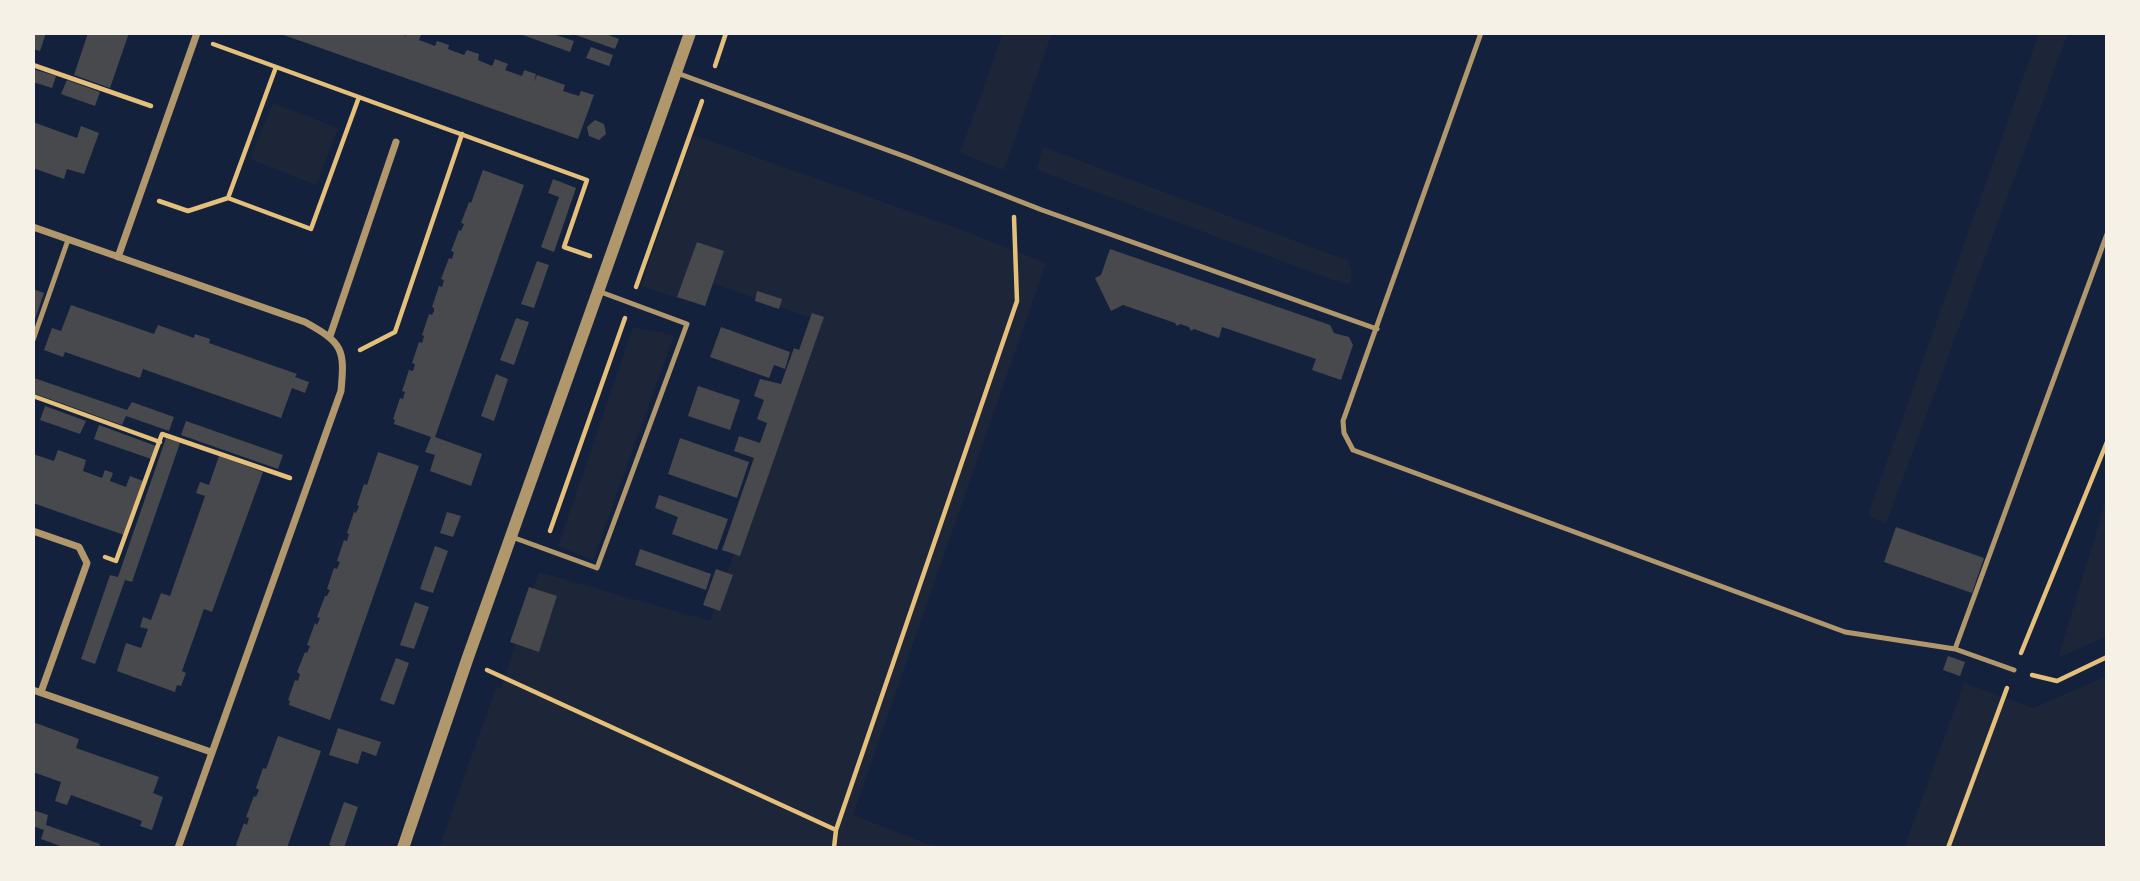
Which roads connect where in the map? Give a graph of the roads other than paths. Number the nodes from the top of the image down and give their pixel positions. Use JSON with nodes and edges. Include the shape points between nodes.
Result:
{"nodes":[{"id":1,"x":690,"y":33,"type":"edge"},
{"id":2,"x":1481,"y":33,"type":"edge"},
{"id":3,"x":196,"y":36,"type":"edge"},
{"id":4,"x":676,"y":73,"type":"junction"},
{"id":5,"x":397,"y":142,"type":"dead end"},
{"id":6,"x":33,"y":227,"type":"edge"},
{"id":7,"x":2107,"y":234,"type":"edge"},
{"id":8,"x":68,"y":240,"type":"junction"},
{"id":9,"x":118,"y":257,"type":"junction"},
{"id":10,"x":598,"y":291,"type":"junction"},
{"id":11,"x":1377,"y":329,"type":"junction"},
{"id":12,"x":330,"y":336,"type":"junction"},
{"id":13,"x":33,"y":340,"type":"edge"},
{"id":14,"x":33,"y":531,"type":"edge"},
{"id":15,"x":511,"y":537,"type":"junction"},
{"id":16,"x":1955,"y":649,"type":"junction"},
{"id":17,"x":2014,"y":670,"type":"road end"},
{"id":18,"x":37,"y":691,"type":"edge"},
{"id":19,"x":211,"y":752,"type":"junction"},
{"id":20,"x":178,"y":848,"type":"edge"},
{"id":21,"x":403,"y":848,"type":"edge"}],
"edges":[{"from":1,"to":4,"type":"street"},
{"from":2,"to":11,"type":"lane"},
{"from":3,"to":9,"type":"street"},
{"from":4,"to":10,"type":"street"},
{"from":4,"to":11,"type":"lane"},
{"from":5,"to":12,"type":"street"},
{"from":6,"to":8,"type":"street"},
{"from":7,"to":16,"type":"lane"},
{"from":8,"to":9,"type":"street"},
{"from":8,"to":13,"type":"lane"},
{"from":9,"to":12,"type":"street","via":[[306,322]]},
{"from":10,"to":15,"type":"street"},
{"from":10,"to":15,"type":"lane","via":[[687,324],[597,568]]},
{"from":11,"to":16,"type":"lane","via":[[1343,421],[1348,442],[1360,454],[1845,632]]},
{"from":12,"to":19,"type":"street","via":[[344,359],[341,391]]},
{"from":14,"to":18,"type":"street","via":[[79,547],[87,563]]},
{"from":15,"to":21,"type":"street"},
{"from":16,"to":17,"type":"lane"},
{"from":18,"to":19,"type":"street"},
{"from":19,"to":20,"type":"street"}]}
